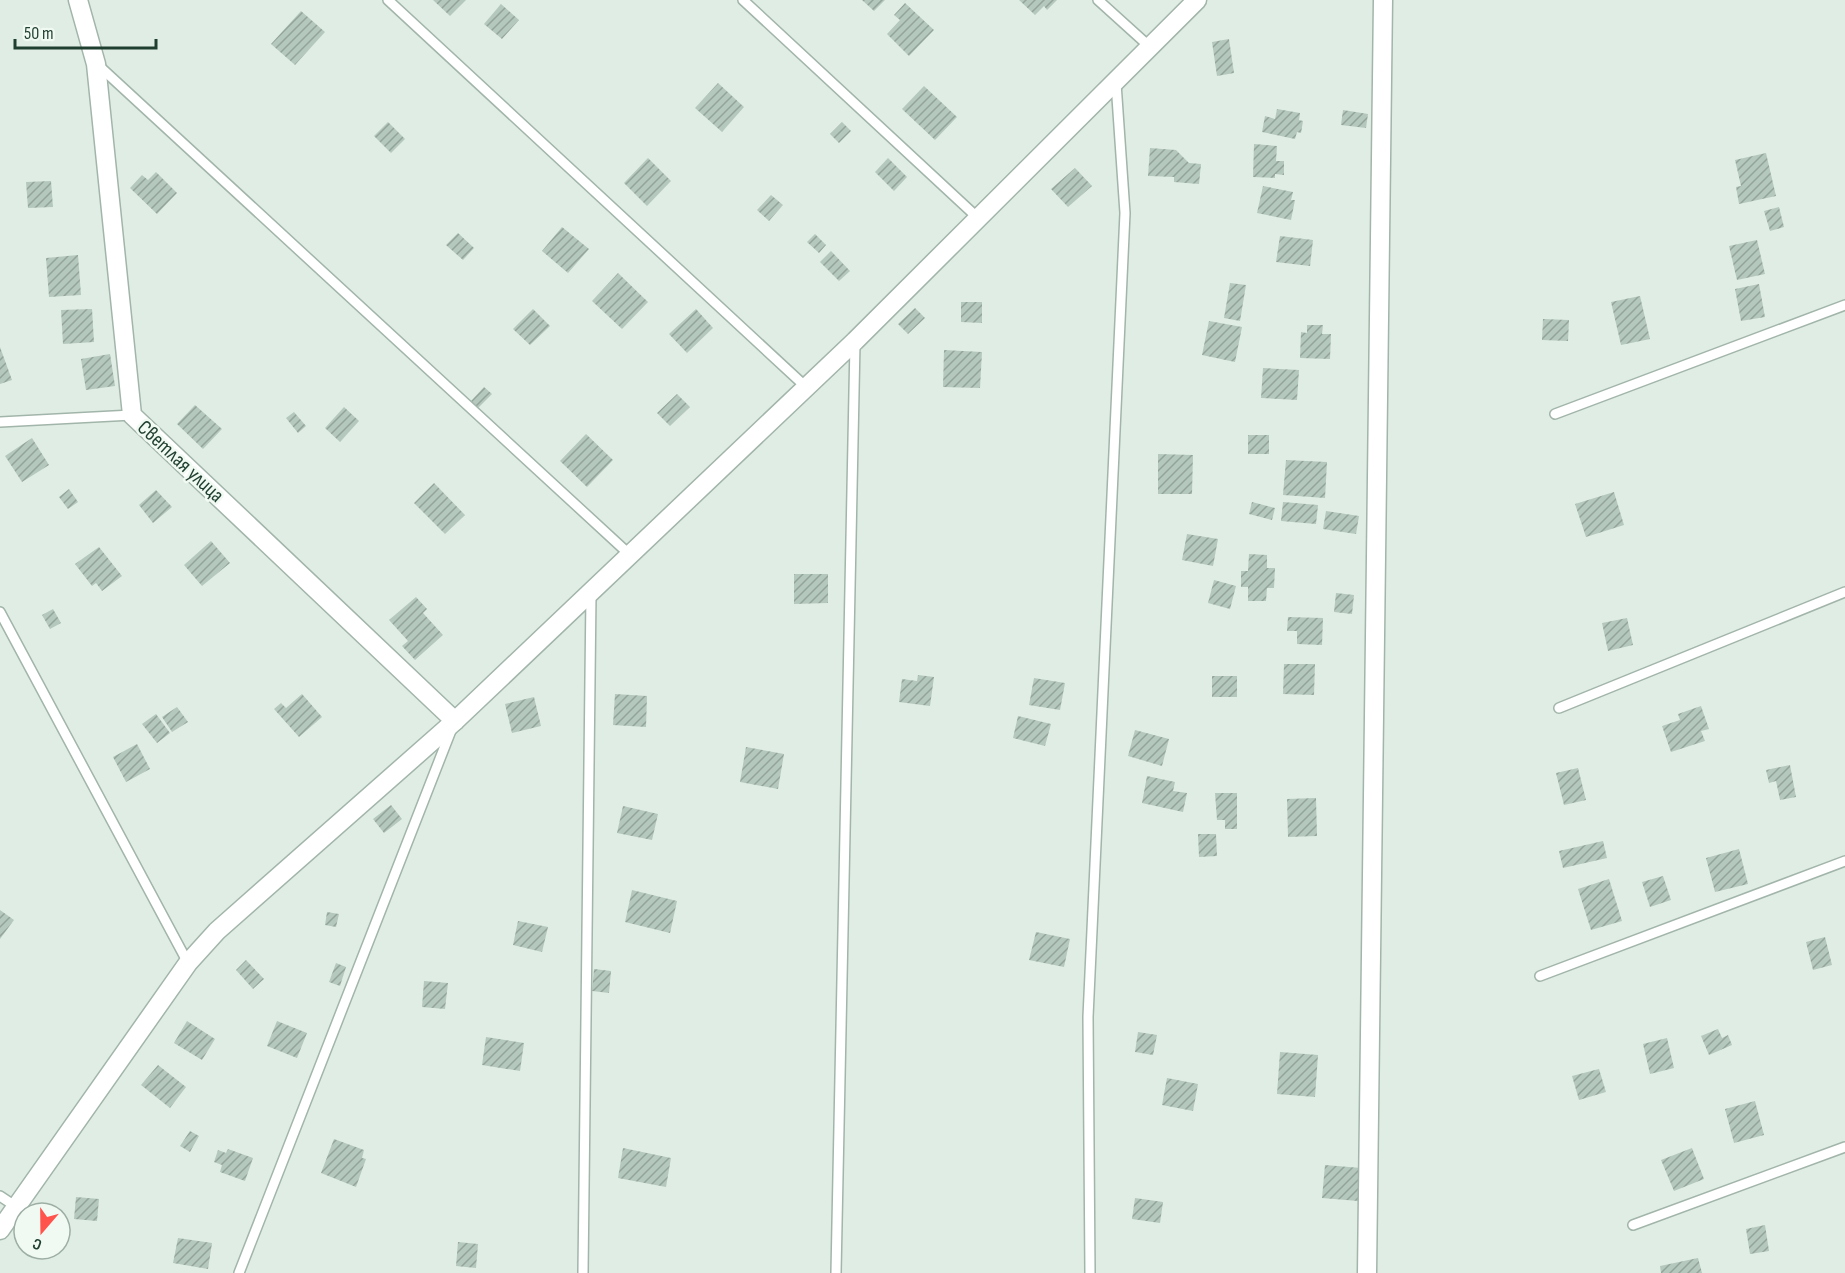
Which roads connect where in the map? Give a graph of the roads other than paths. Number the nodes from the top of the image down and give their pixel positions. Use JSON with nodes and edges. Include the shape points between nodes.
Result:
{"nodes":[{"id":1,"x":78,"y":0,"type":"edge"},
{"id":2,"x":388,"y":0,"type":"edge"},
{"id":3,"x":743,"y":0,"type":"edge"},
{"id":4,"x":1098,"y":0,"type":"edge"},
{"id":5,"x":1197,"y":0,"type":"edge"},
{"id":6,"x":1383,"y":0,"type":"edge"},
{"id":7,"x":1150,"y":47,"type":"junction"},
{"id":8,"x":96,"y":64,"type":"junction"},
{"id":9,"x":1116,"y":81,"type":"junction"},
{"id":10,"x":978,"y":218,"type":"junction"},
{"id":11,"x":1845,"y":305,"type":"edge"},
{"id":12,"x":855,"y":341,"type":"junction"},
{"id":13,"x":806,"y":387,"type":"junction"},
{"id":14,"x":1555,"y":414,"type":"dead end"},
{"id":15,"x":132,"y":415,"type":"junction"},
{"id":16,"x":0,"y":422,"type":"edge"},
{"id":17,"x":629,"y":554,"type":"junction"},
{"id":18,"x":591,"y":590,"type":"junction"},
{"id":19,"x":1845,"y":592,"type":"edge"},
{"id":20,"x":0,"y":612,"type":"edge"},
{"id":21,"x":1559,"y":708,"type":"dead end"},
{"id":22,"x":455,"y":720,"type":"junction"},
{"id":23,"x":1845,"y":861,"type":"edge"},
{"id":24,"x":188,"y":963,"type":"junction"},
{"id":25,"x":1540,"y":976,"type":"dead end"},
{"id":26,"x":1845,"y":1147,"type":"edge"},
{"id":27,"x":23,"y":1201,"type":"edge"},
{"id":28,"x":12,"y":1215,"type":"edge"},
{"id":29,"x":1633,"y":1225,"type":"dead end"},
{"id":30,"x":0,"y":1230,"type":"edge"},
{"id":31,"x":239,"y":1273,"type":"edge"},
{"id":32,"x":583,"y":1273,"type":"edge"},
{"id":33,"x":836,"y":1273,"type":"edge"},
{"id":34,"x":1090,"y":1273,"type":"edge"},
{"id":35,"x":1367,"y":1273,"type":"edge"}],
"edges":[{"from":1,"to":8,"type":"street","name":"Светлая улица"},
{"from":2,"to":13,"type":"lane"},
{"from":3,"to":10,"type":"lane"},
{"from":4,"to":7,"type":"lane"},
{"from":5,"to":7,"type":"street"},
{"from":6,"to":35,"type":"street"},
{"from":7,"to":9,"type":"street"},
{"from":8,"to":15,"type":"street","name":"Светлая улица"},
{"from":8,"to":17,"type":"lane"},
{"from":9,"to":10,"type":"street"},
{"from":9,"to":34,"type":"lane","via":[[1125,213],[1088,1017]]},
{"from":10,"to":12,"type":"street"},
{"from":11,"to":14,"type":"lane"},
{"from":12,"to":13,"type":"street"},
{"from":12,"to":33,"type":"lane"},
{"from":13,"to":17,"type":"street"},
{"from":15,"to":16,"type":"lane"},
{"from":15,"to":22,"type":"street","name":"Светлая улица"},
{"from":17,"to":18,"type":"street"},
{"from":18,"to":22,"type":"street"},
{"from":18,"to":32,"type":"lane"},
{"from":19,"to":21,"type":"lane"},
{"from":20,"to":24,"type":"lane"},
{"from":22,"to":24,"type":"street","via":[[217,931]]},
{"from":22,"to":31,"type":"lane"},
{"from":23,"to":25,"type":"lane"},
{"from":24,"to":27,"type":"street"},
{"from":26,"to":29,"type":"lane"},
{"from":28,"to":30,"type":"street"}]}
